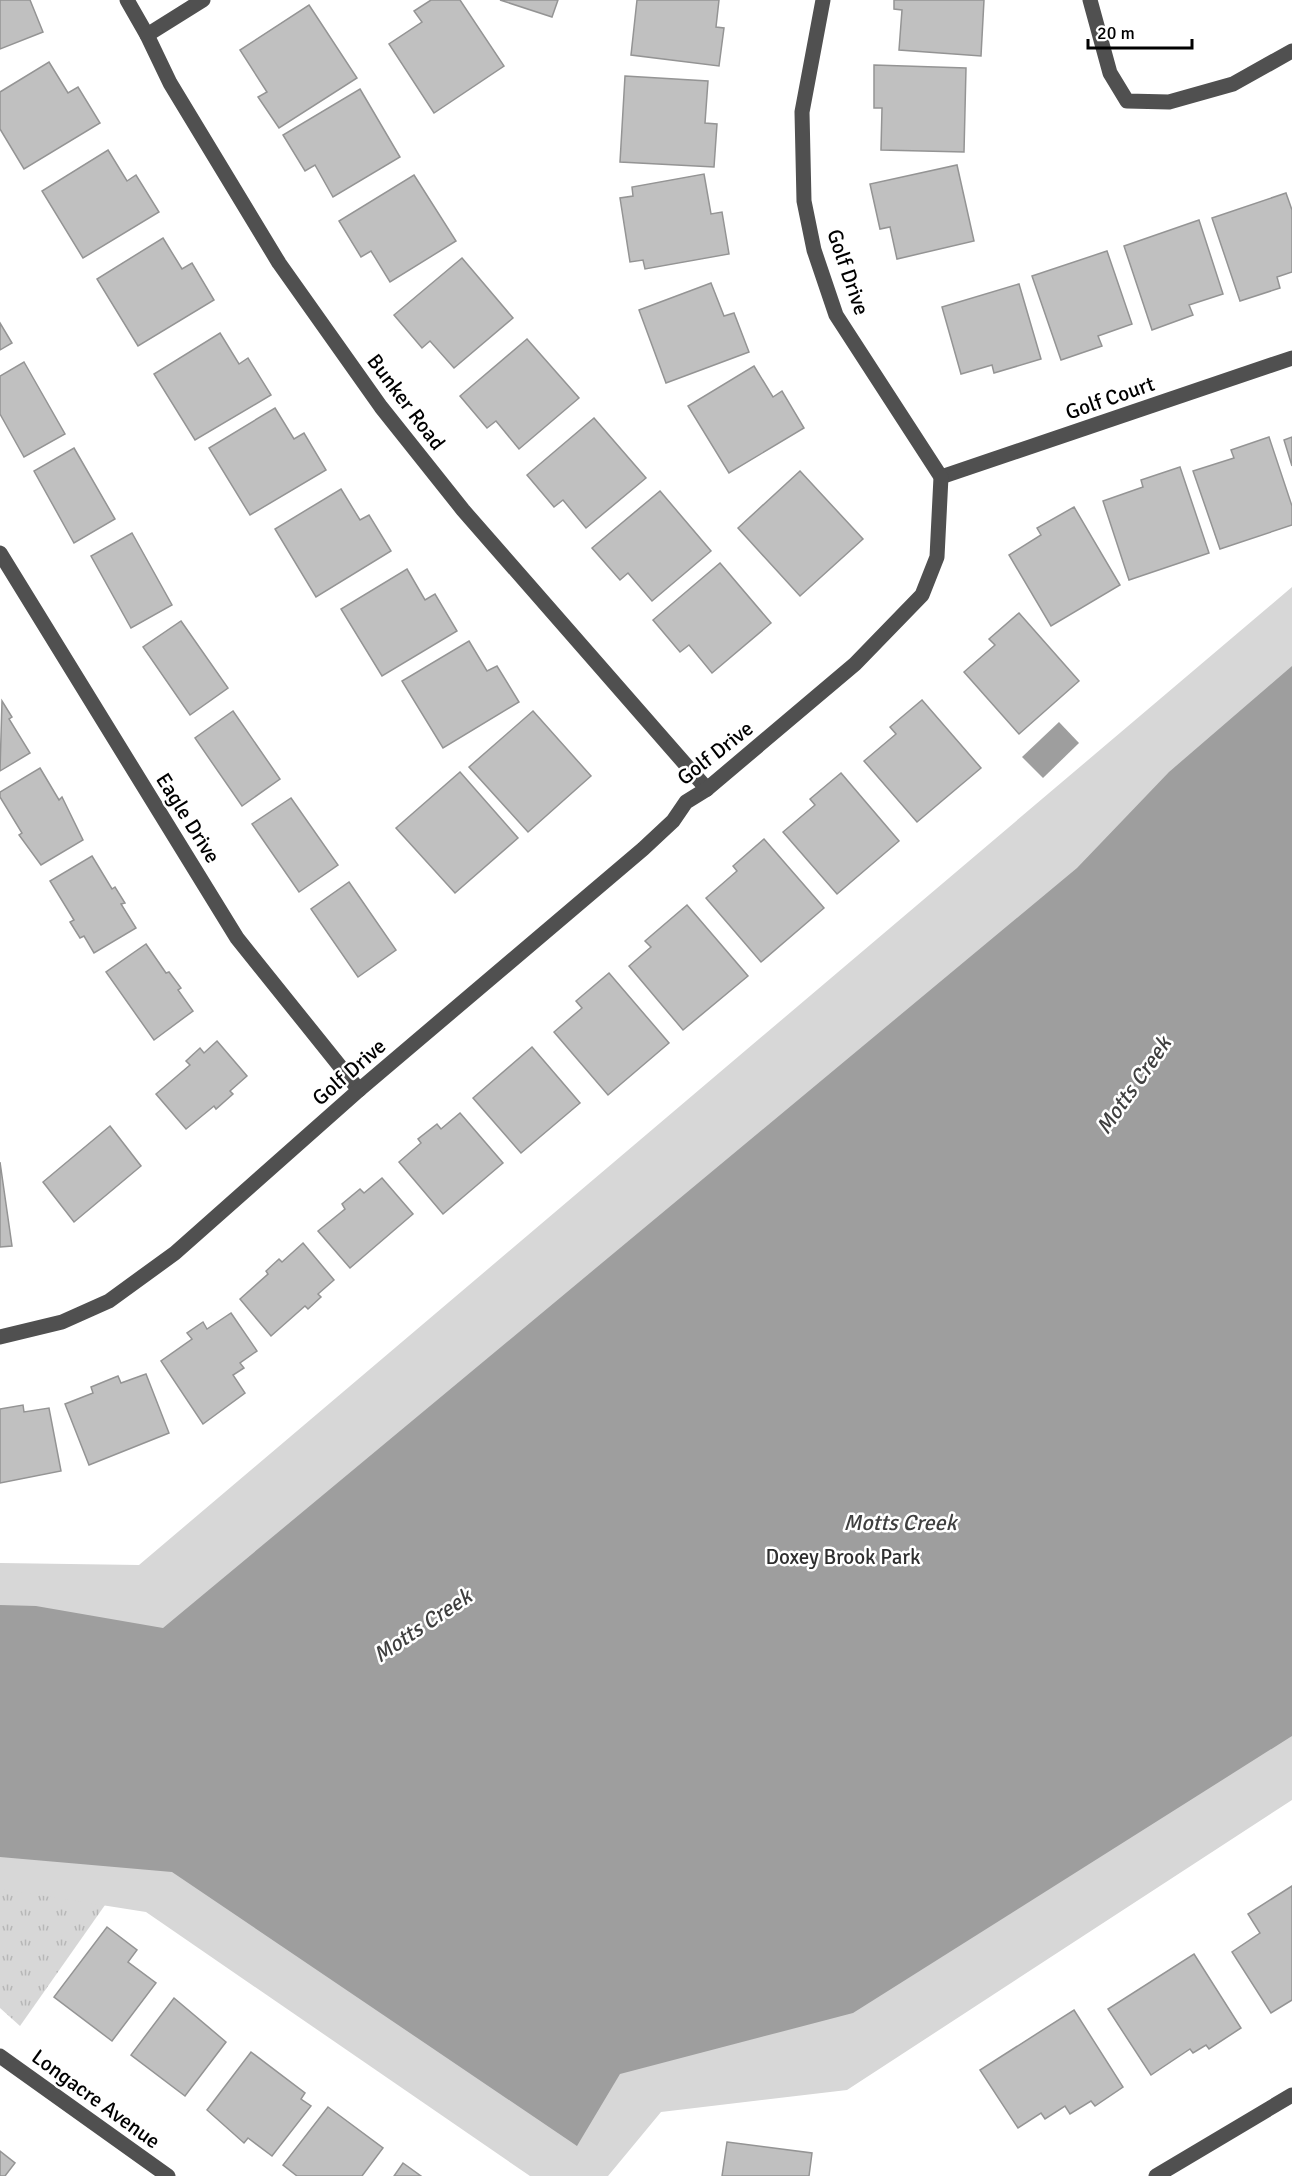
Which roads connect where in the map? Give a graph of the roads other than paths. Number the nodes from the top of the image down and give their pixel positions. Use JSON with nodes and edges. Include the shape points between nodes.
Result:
{"nodes":[{"id":1,"x":127,"y":0,"type":"edge"},
{"id":2,"x":203,"y":0,"type":"edge"},
{"id":3,"x":823,"y":0,"type":"edge"},
{"id":4,"x":1090,"y":0,"type":"edge"},
{"id":5,"x":147,"y":35,"type":"junction"},
{"id":6,"x":1292,"y":51,"type":"edge"},
{"id":7,"x":1292,"y":358,"type":"edge"},
{"id":8,"x":941,"y":477,"type":"junction"},
{"id":9,"x":0,"y":553,"type":"edge"},
{"id":10,"x":706,"y":789,"type":"junction"},
{"id":11,"x":359,"y":1090,"type":"junction"},
{"id":12,"x":0,"y":1337,"type":"edge"},
{"id":13,"x":0,"y":2056,"type":"edge"},
{"id":14,"x":1292,"y":2095,"type":"edge"},
{"id":15,"x":168,"y":2176,"type":"edge"},
{"id":16,"x":1156,"y":2176,"type":"edge"}],
"edges":[{"from":1,"to":5,"type":"street","name":"Bunker Road"},
{"from":2,"to":5,"type":"street"},
{"from":3,"to":8,"type":"street","name":"Golf Drive","via":[[802,112],[804,201],[814,250],[836,315]]},
{"from":4,"to":6,"type":"street","via":[[1110,72],[1127,101],[1169,102],[1233,84]]},
{"from":5,"to":10,"type":"street","name":"Bunker Road","via":[[170,83],[279,263],[381,407],[463,510]]},
{"from":7,"to":8,"type":"street","name":"Golf Court"},
{"from":8,"to":10,"type":"street","name":"Golf Drive","via":[[937,557],[922,595],[855,664]]},
{"from":9,"to":11,"type":"street","name":"Eagle Drive","via":[[237,938]]},
{"from":10,"to":11,"type":"street","name":"Golf Drive","via":[[686,802],[673,821],[643,849]]},
{"from":11,"to":12,"type":"street","name":"Golf Drive","via":[[175,1253],[110,1300],[62,1322]]},
{"from":13,"to":15,"type":"street","name":"Longacre Avenue"},
{"from":14,"to":16,"type":"street"}]}
